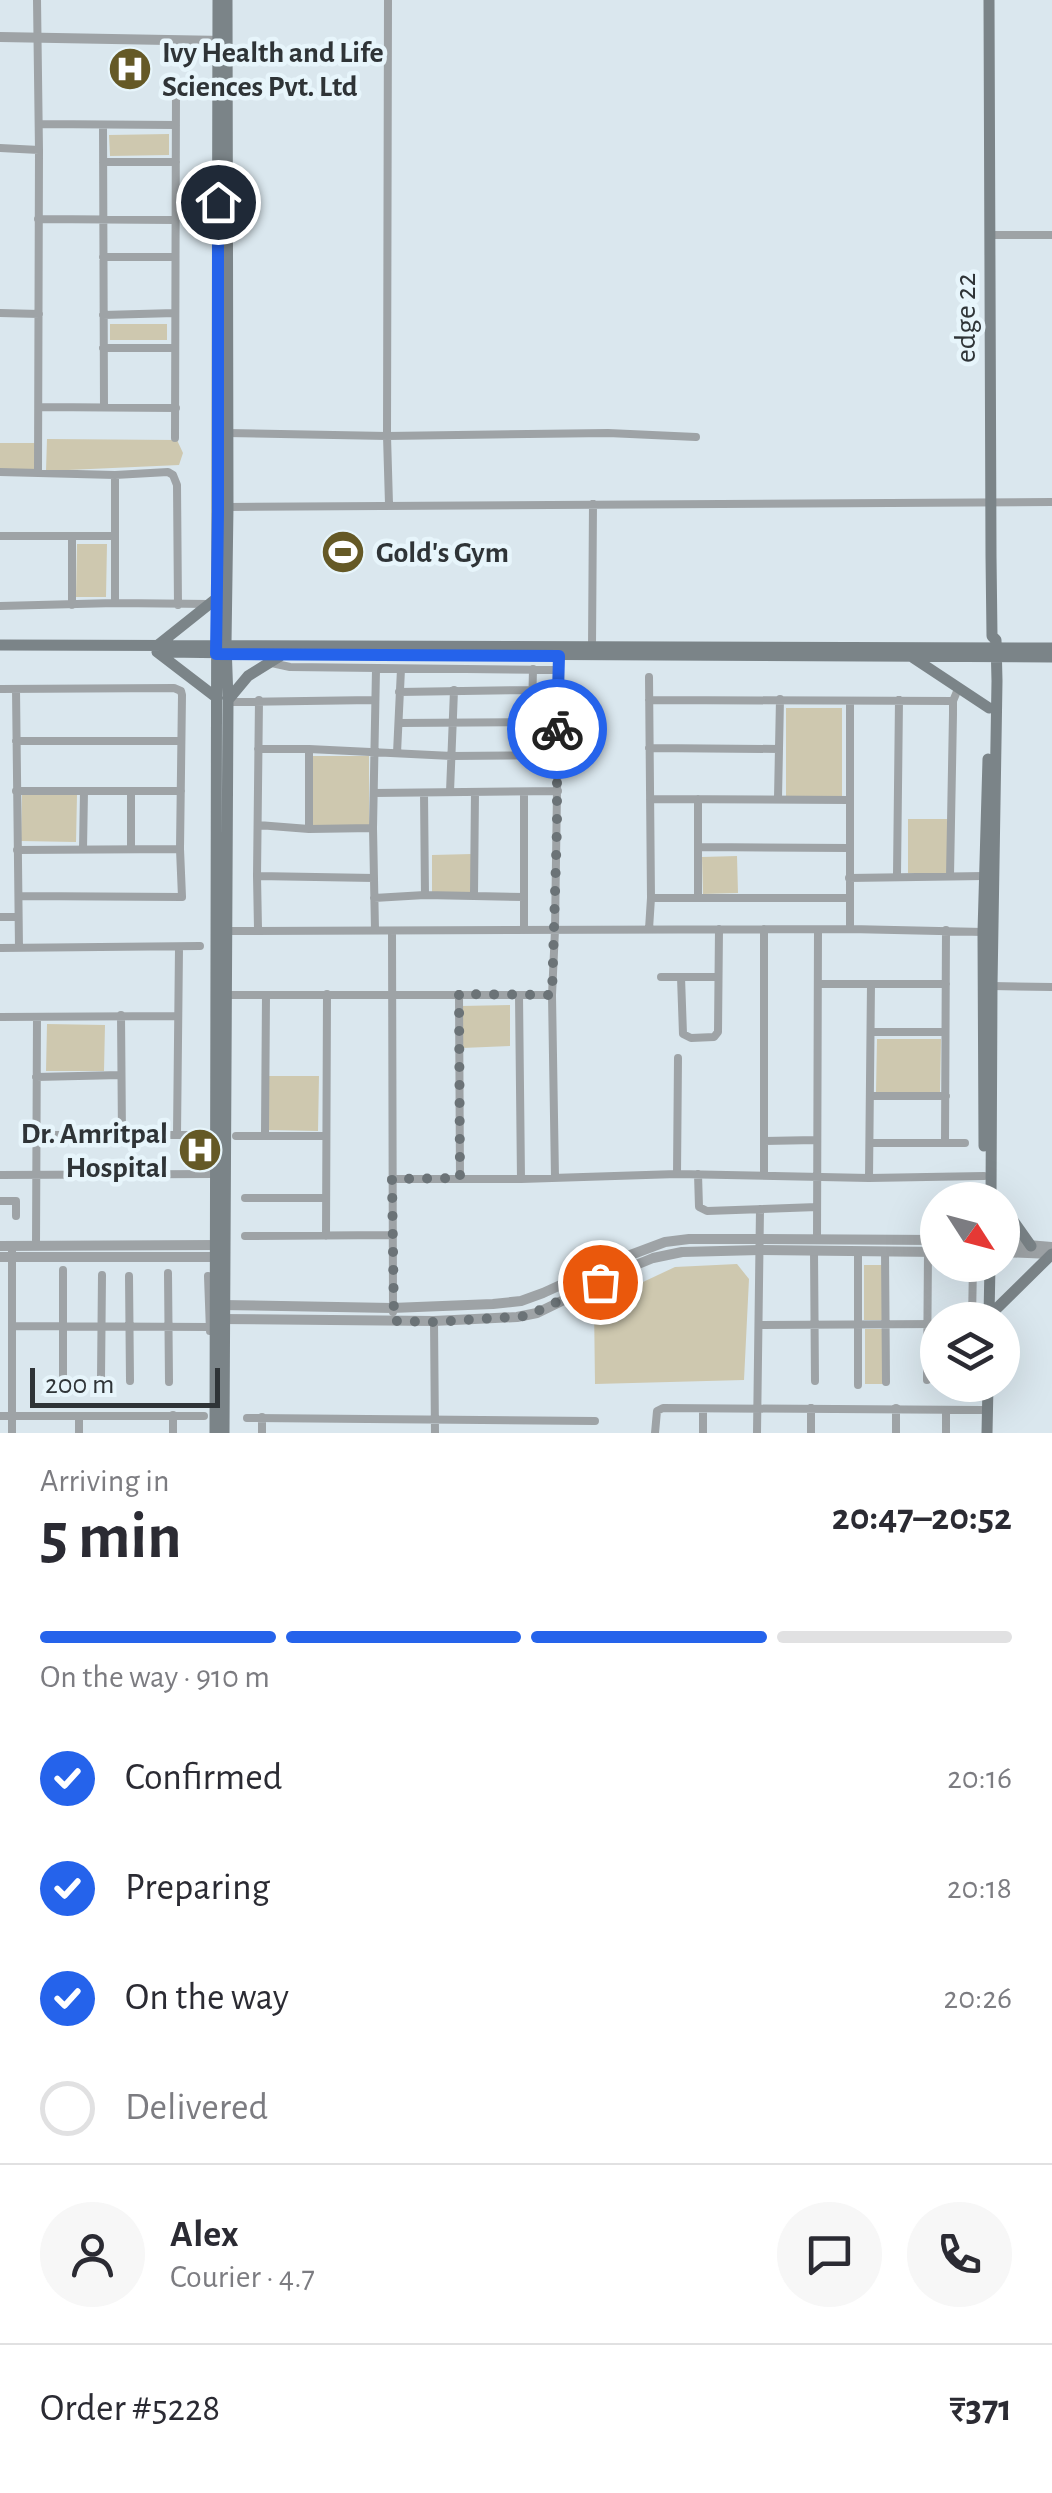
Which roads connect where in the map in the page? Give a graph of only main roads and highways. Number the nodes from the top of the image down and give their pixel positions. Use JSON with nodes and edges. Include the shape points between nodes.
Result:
{"nodes":[{"id":1,"x":218,"y":0,"type":"edge"},
{"id":2,"x":227,"y":0,"type":"edge"},
{"id":3,"x":989,"y":0,"type":"edge"},
{"id":4,"x":221,"y":40,"type":"junction"},
{"id":5,"x":212,"y":601,"type":"junction"},
{"id":6,"x":0,"y":645,"type":"edge"},
{"id":7,"x":158,"y":648,"type":"junction"},
{"id":8,"x":1052,"y":648,"type":"edge"},
{"id":9,"x":221,"y":649,"type":"junction"},
{"id":10,"x":992,"y":649,"type":"junction"},
{"id":11,"x":559,"y":651,"type":"junction"},
{"id":12,"x":0,"y":653,"type":"edge"},
{"id":13,"x":284,"y":654,"type":"junction"},
{"id":14,"x":912,"y":656,"type":"junction"},
{"id":15,"x":1052,"y":658,"type":"edge"},
{"id":16,"x":224,"y":700,"type":"junction"},
{"id":17,"x":989,"y":708,"type":"junction"},
{"id":18,"x":987,"y":986,"type":"junction"},
{"id":19,"x":987,"y":1182,"type":"edge"},
{"id":20,"x":993,"y":1182,"type":"edge"},
{"id":21,"x":1020,"y":1232,"type":"edge"},
{"id":22,"x":1031,"y":1246,"type":"road end"},
{"id":23,"x":219,"y":1251,"type":"junction"},
{"id":24,"x":1052,"y":1252,"type":"edge"},
{"id":25,"x":1003,"y":1302,"type":"edge"},
{"id":26,"x":216,"y":1322,"type":"junction"},
{"id":27,"x":983,"y":1402,"type":"edge"},
{"id":28,"x":985,"y":1402,"type":"edge"},
{"id":29,"x":215,"y":1433,"type":"edge"},
{"id":30,"x":224,"y":1433,"type":"edge"},
{"id":31,"x":984,"y":1433,"type":"edge"}],
"edges":[{"from":1,"to":4,"type":"main road"},
{"from":2,"to":4,"type":"main road"},
{"from":3,"to":10,"type":"main road","name":"edge 22"},
{"from":4,"to":5,"type":"main road"},
{"from":4,"to":9,"type":"main road","via":[[228,433]]},
{"from":5,"to":7,"type":"main road"},
{"from":5,"to":9,"type":"main road"},
{"from":6,"to":7,"type":"main road"},
{"from":7,"to":9,"type":"main road"},
{"from":7,"to":12,"type":"main road"},
{"from":7,"to":16,"type":"main road"},
{"from":8,"to":10,"type":"main road"},
{"from":9,"to":11,"type":"main road"},
{"from":9,"to":13,"type":"main road"},
{"from":9,"to":16,"type":"main road"},
{"from":10,"to":11,"type":"main road"},
{"from":10,"to":14,"type":"main road"},
{"from":10,"to":15,"type":"main road"},
{"from":10,"to":17,"type":"main road"},
{"from":10,"to":18,"type":"main road"},
{"from":11,"to":13,"type":"main road"},
{"from":11,"to":14,"type":"main road"},
{"from":13,"to":16,"type":"main road"},
{"from":14,"to":17,"type":"main road","via":[[956,695]]},
{"from":16,"to":23,"type":"main road","via":[[227,931]]},
{"from":16,"to":23,"type":"main road","via":[[214,1174]]},
{"from":17,"to":18,"type":"main road"},
{"from":18,"to":19,"type":"main road"},
{"from":18,"to":20,"type":"main road"},
{"from":21,"to":22,"type":"main road"},
{"from":23,"to":26,"type":"main road"},
{"from":24,"to":25,"type":"main road"},
{"from":26,"to":29,"type":"main road"},
{"from":26,"to":30,"type":"main road"},
{"from":27,"to":31,"type":"main road"},
{"from":28,"to":31,"type":"main road"}]}
